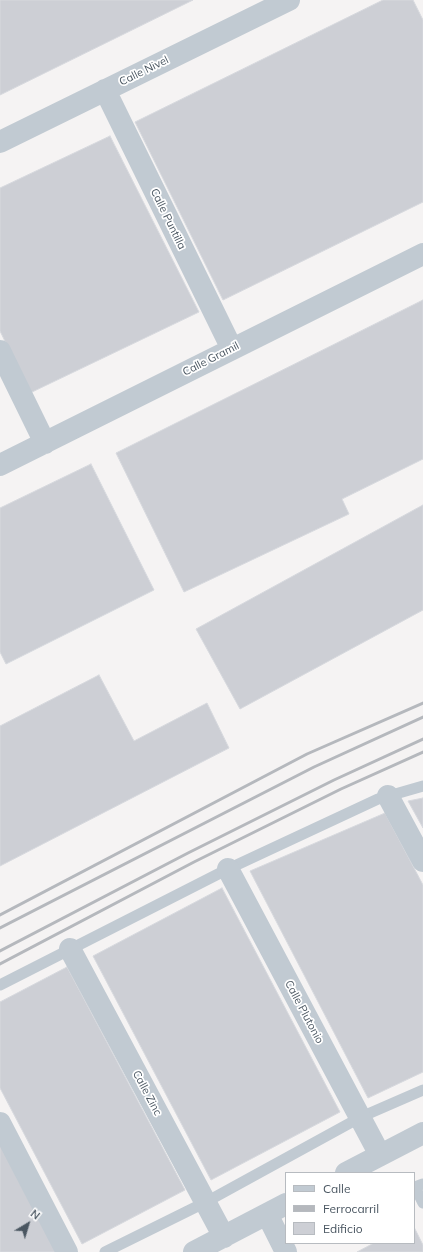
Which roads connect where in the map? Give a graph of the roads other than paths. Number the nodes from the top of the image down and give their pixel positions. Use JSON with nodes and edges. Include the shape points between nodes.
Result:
{"nodes":[{"id":1,"x":289,"y":0,"type":"edge"},
{"id":2,"x":105,"y":90,"type":"junction"},
{"id":3,"x":0,"y":142,"type":"edge"},
{"id":4,"x":423,"y":254,"type":"edge"},
{"id":5,"x":232,"y":349,"type":"junction"},
{"id":6,"x":0,"y":351,"type":"edge"},
{"id":7,"x":44,"y":443,"type":"junction"},
{"id":8,"x":0,"y":465,"type":"edge"},
{"id":9,"x":423,"y":786,"type":"edge"},
{"id":10,"x":388,"y":796,"type":"junction"},
{"id":11,"x":423,"y":861,"type":"edge"},
{"id":12,"x":228,"y":869,"type":"junction"},
{"id":13,"x":70,"y":949,"type":"junction"},
{"id":14,"x":0,"y":985,"type":"edge"},
{"id":15,"x":423,"y":1090,"type":"edge"},
{"id":16,"x":361,"y":1117,"type":"junction"},
{"id":17,"x":0,"y":1123,"type":"edge"},
{"id":18,"x":423,"y":1133,"type":"edge"},
{"id":19,"x":380,"y":1155,"type":"junction"},
{"id":20,"x":348,"y":1172,"type":"edge"},
{"id":21,"x":423,"y":1184,"type":"edge"},
{"id":22,"x":206,"y":1202,"type":"junction"},
{"id":23,"x":423,"y":1203,"type":"edge"},
{"id":24,"x":285,"y":1205,"type":"edge"},
{"id":25,"x":267,"y":1214,"type":"junction"},
{"id":26,"x":224,"y":1237,"type":"junction"},
{"id":27,"x":66,"y":1252,"type":"edge"},
{"id":28,"x":105,"y":1252,"type":"edge"},
{"id":29,"x":194,"y":1252,"type":"edge"},
{"id":30,"x":286,"y":1252,"type":"edge"}],
"edges":[{"from":1,"to":2,"type":"street","name":"Calle Nivel"},
{"from":2,"to":3,"type":"street","name":"Calle Nivel"},
{"from":2,"to":5,"type":"street","name":"Calle Puntilla"},
{"from":4,"to":5,"type":"street","name":"Calle Gramil"},
{"from":5,"to":7,"type":"street","name":"Calle Gramil"},
{"from":6,"to":7,"type":"street"},
{"from":7,"to":8,"type":"street","name":"Calle Gramil"},
{"from":9,"to":10,"type":"lane"},
{"from":10,"to":11,"type":"street"},
{"from":10,"to":12,"type":"lane"},
{"from":12,"to":13,"type":"lane"},
{"from":12,"to":16,"type":"street","name":"Calle Plutonio"},
{"from":13,"to":14,"type":"lane"},
{"from":13,"to":22,"type":"street","name":"Calle Zinc"},
{"from":15,"to":16,"type":"lane"},
{"from":16,"to":19,"type":"street","name":"Calle Plutonio"},
{"from":16,"to":22,"type":"lane"},
{"from":17,"to":27,"type":"street"},
{"from":18,"to":19,"type":"street"},
{"from":19,"to":20,"type":"street"},
{"from":21,"to":23,"type":"lane","via":[[415,1187]]},
{"from":22,"to":26,"type":"street","name":"Calle Zinc"},
{"from":22,"to":28,"type":"lane"},
{"from":24,"to":25,"type":"street"},
{"from":25,"to":26,"type":"street"},
{"from":25,"to":30,"type":"street"},
{"from":26,"to":29,"type":"street"}]}
